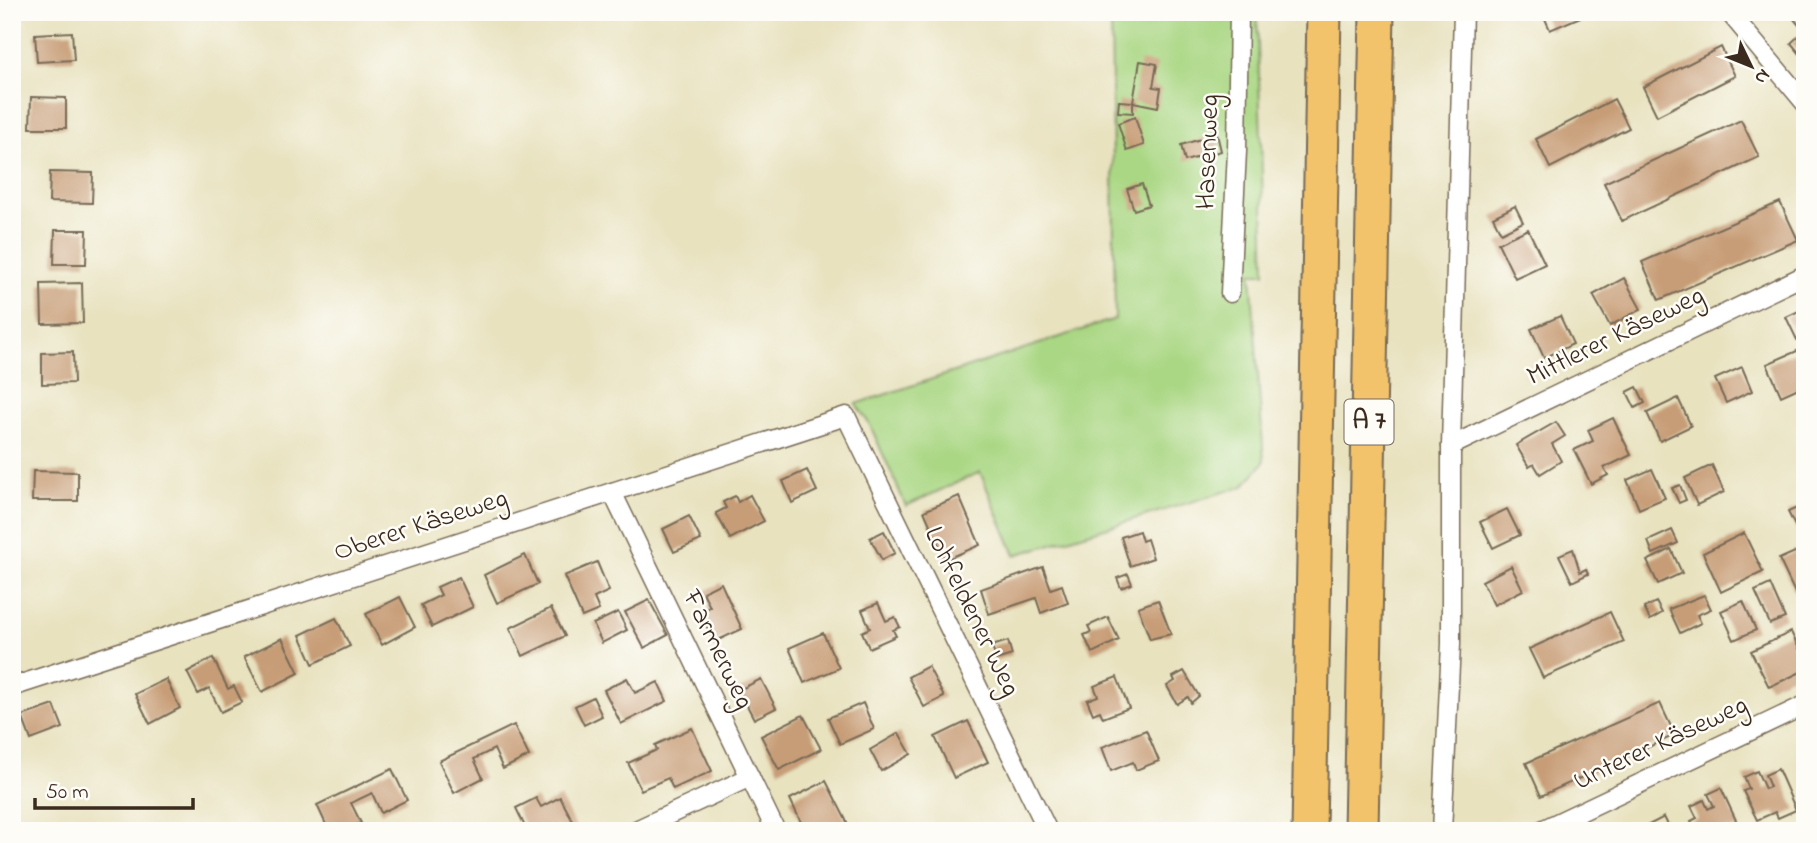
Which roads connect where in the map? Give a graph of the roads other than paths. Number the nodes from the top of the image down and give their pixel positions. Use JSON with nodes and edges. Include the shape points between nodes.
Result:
{"nodes":[{"id":1,"x":1239,"y":12,"type":"edge"},
{"id":2,"x":1324,"y":12,"type":"edge"},
{"id":3,"x":1377,"y":12,"type":"edge"},
{"id":4,"x":1463,"y":12,"type":"edge"},
{"id":5,"x":1729,"y":12,"type":"edge"},
{"id":6,"x":1805,"y":103,"type":"edge"},
{"id":7,"x":1805,"y":275,"type":"edge"},
{"id":8,"x":1230,"y":293,"type":"dead end"},
{"id":9,"x":846,"y":416,"type":"joint"},
{"id":10,"x":1451,"y":446,"type":"junction"},
{"id":11,"x":612,"y":492,"type":"junction"},
{"id":12,"x":12,"y":687,"type":"edge"},
{"id":13,"x":1805,"y":705,"type":"edge"},
{"id":14,"x":750,"y":777,"type":"junction"},
{"id":15,"x":634,"y":831,"type":"edge"},
{"id":16,"x":776,"y":831,"type":"edge"},
{"id":17,"x":1048,"y":831,"type":"edge"},
{"id":18,"x":1309,"y":831,"type":"edge"},
{"id":19,"x":1361,"y":831,"type":"edge"},
{"id":20,"x":1442,"y":831,"type":"edge"},
{"id":21,"x":1540,"y":831,"type":"edge"}],
"edges":[{"from":1,"to":8,"type":"street","name":"Hasenweg"},
{"from":2,"to":18,"type":"highway","number":"A 7"},
{"from":3,"to":19,"type":"highway","number":"A 7"},
{"from":4,"to":10,"type":"street"},
{"from":5,"to":6,"type":"street"},
{"from":7,"to":10,"type":"street","name":"Mittlerer Käseweg"},
{"from":9,"to":11,"type":"street","name":"Oberer Käseweg"},
{"from":9,"to":17,"type":"street","name":"Lohfeldener Weg"},
{"from":10,"to":20,"type":"street","via":[[1451,643]]},
{"from":11,"to":12,"type":"street","name":"Oberer Käseweg"},
{"from":11,"to":14,"type":"street","name":"Farmerweg"},
{"from":13,"to":21,"type":"street","name":"Unterer Käseweg"},
{"from":14,"to":15,"type":"street"},
{"from":14,"to":16,"type":"street","name":"Farmerweg"}]}
